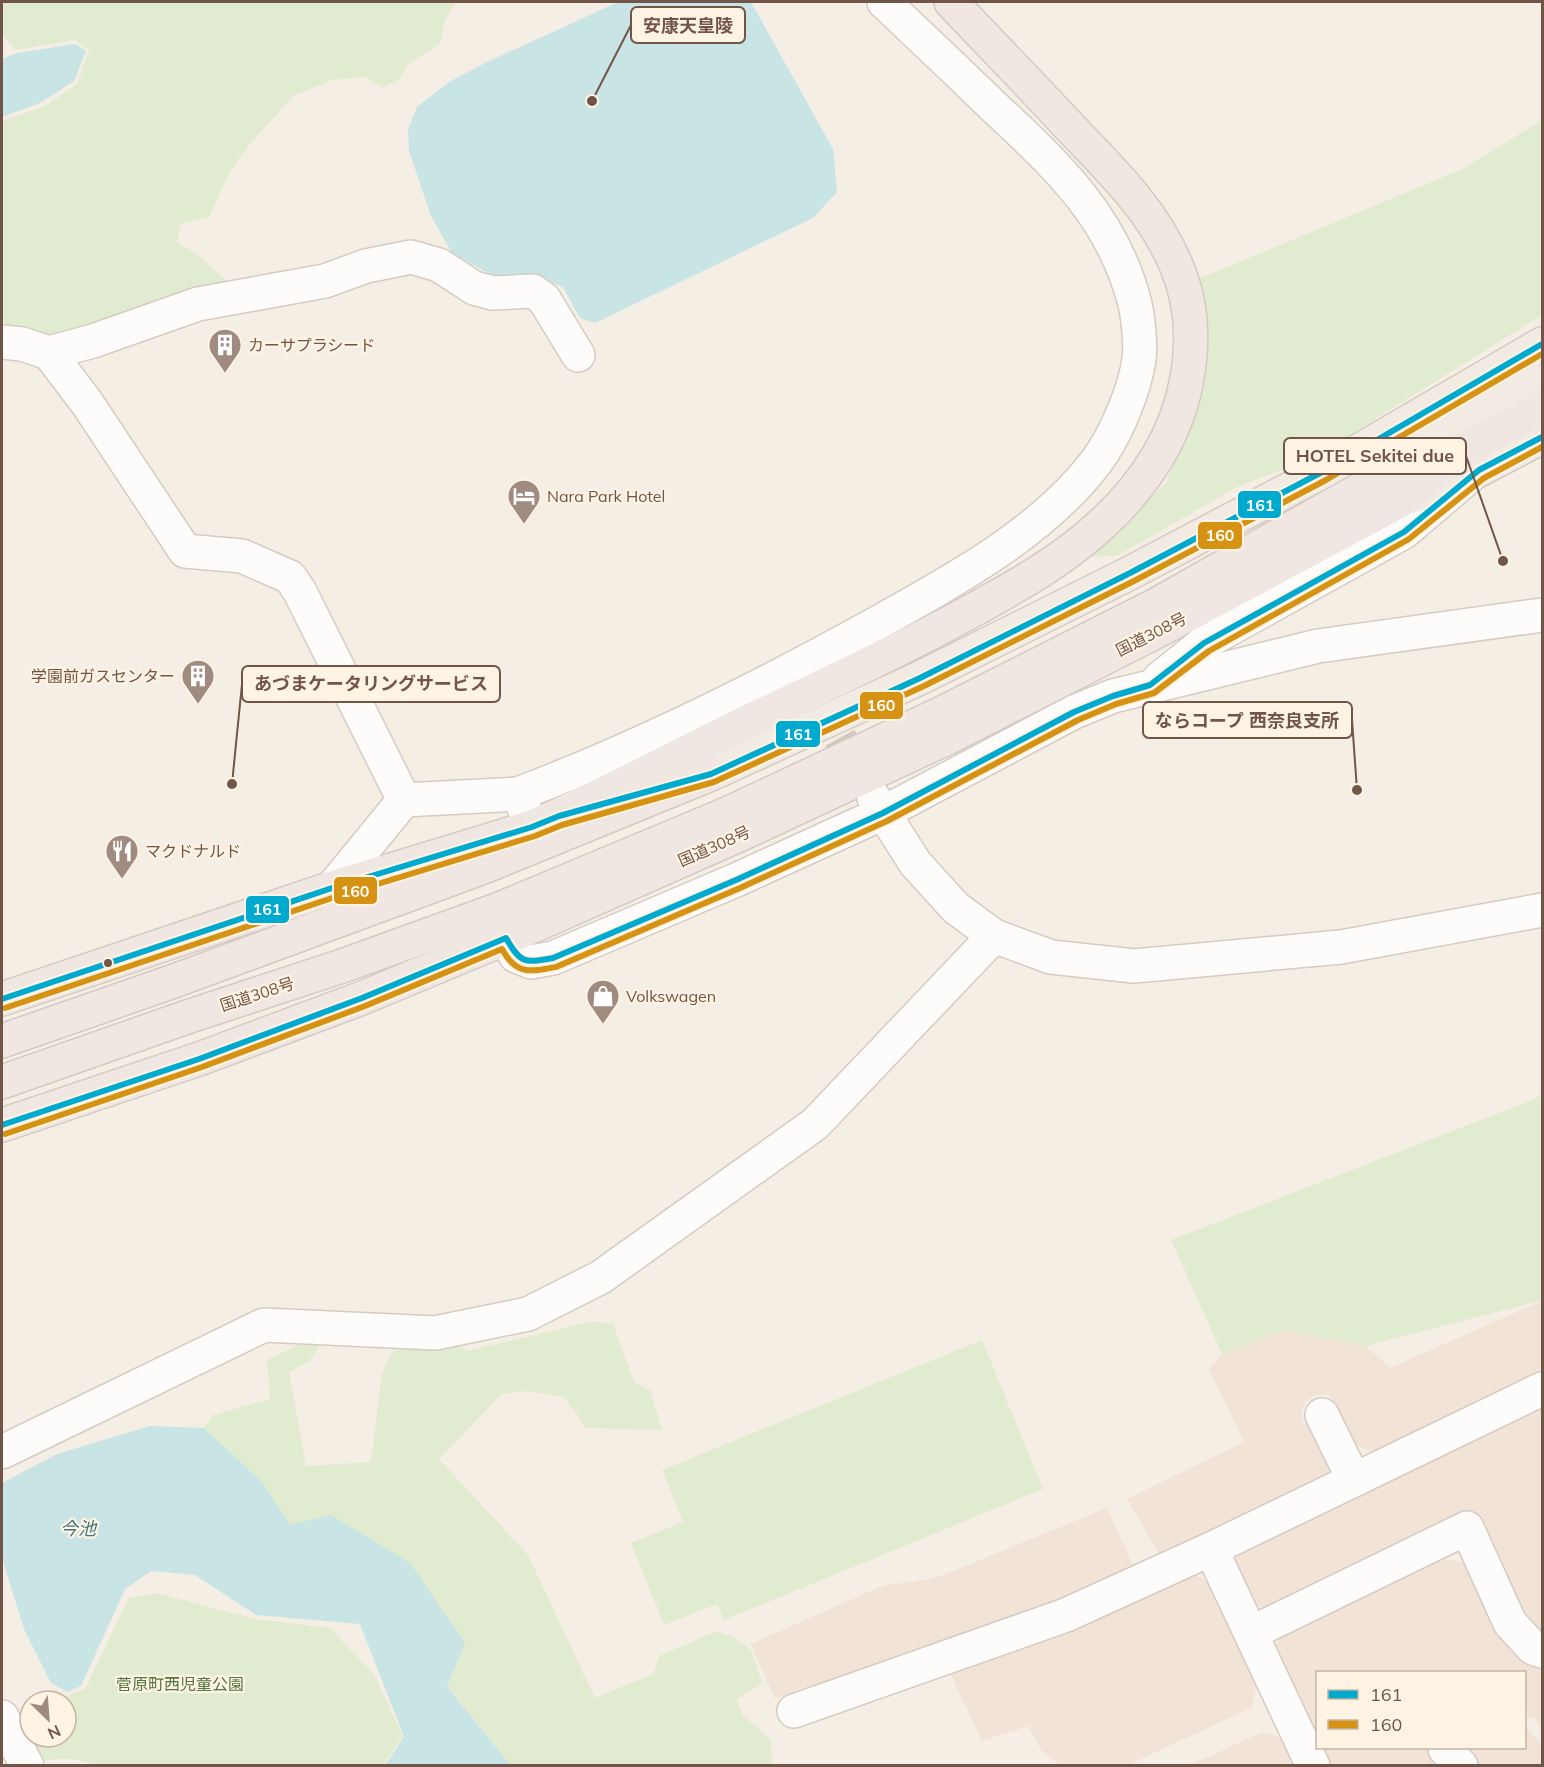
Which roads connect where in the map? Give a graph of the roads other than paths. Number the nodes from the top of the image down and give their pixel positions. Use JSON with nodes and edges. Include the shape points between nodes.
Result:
{"nodes":[{"id":1,"x":884,"y":2,"type":"edge"},
{"id":2,"x":951,"y":2,"type":"edge"},
{"id":3,"x":2,"y":342,"type":"edge"},
{"id":4,"x":1542,"y":344,"type":"edge"},
{"id":5,"x":49,"y":354,"type":"junction"},
{"id":6,"x":578,"y":355,"type":"dead end"},
{"id":7,"x":1542,"y":381,"type":"edge"},
{"id":8,"x":1542,"y":407,"type":"edge"},
{"id":9,"x":1542,"y":437,"type":"edge"},
{"id":10,"x":1472,"y":460,"type":"junction"},
{"id":11,"x":1391,"y":489,"type":"junction"},
{"id":12,"x":1542,"y":615,"type":"edge"},
{"id":13,"x":1150,"y":685,"type":"junction"},
{"id":14,"x":711,"y":774,"type":"junction"},
{"id":15,"x":518,"y":794,"type":"junction"},
{"id":16,"x":404,"y":800,"type":"junction"},
{"id":17,"x":879,"y":805,"type":"junction"},
{"id":18,"x":545,"y":821,"type":"junction"},
{"id":19,"x":332,"y":888,"type":"junction"},
{"id":20,"x":1542,"y":910,"type":"edge"},
{"id":21,"x":994,"y":936,"type":"junction"},
{"id":22,"x":506,"y":938,"type":"junction"},
{"id":23,"x":2,"y":999,"type":"edge"},
{"id":24,"x":2,"y":1041,"type":"edge"},
{"id":25,"x":2,"y":1082,"type":"edge"},
{"id":26,"x":2,"y":1125,"type":"edge"},
{"id":27,"x":1542,"y":1389,"type":"edge"},
{"id":28,"x":1322,"y":1415,"type":"dead end"},
{"id":29,"x":2,"y":1452,"type":"edge"},
{"id":30,"x":1354,"y":1480,"type":"junction"},
{"id":31,"x":1211,"y":1548,"type":"junction"},
{"id":32,"x":1251,"y":1633,"type":"junction"},
{"id":33,"x":1542,"y":1651,"type":"edge"},
{"id":34,"x":794,"y":1711,"type":"dead end"},
{"id":35,"x":2,"y":1717,"type":"edge"},
{"id":36,"x":27,"y":1766,"type":"edge"},
{"id":37,"x":1313,"y":1766,"type":"edge"}],
"edges":[{"from":1,"to":15,"type":"street","via":[[1056,165],[1091,207],[1118,256],[1136,305],[1139,359],[1124,414],[1097,461],[1054,507],[1002,549],[947,585],[804,674]]},
{"from":2,"to":18,"type":"highway","via":[[1127,186],[1155,224],[1177,266],[1191,313],[1192,352],[1175,423],[1160,454],[1105,521],[1060,558],[1009,590],[886,657]]},
{"from":3,"to":5,"type":"street","via":[[22,344]]},
{"from":4,"to":14,"type":"main road","via":[[1322,472],[1130,573],[920,678]]},
{"from":5,"to":6,"type":"street","via":[[198,304],[325,281],[366,266],[411,257],[439,265],[474,288],[493,293],[533,291],[544,299]]},
{"from":5,"to":16,"type":"street","via":[[87,403],[185,551],[242,556],[290,577]]},
{"from":7,"to":11,"type":"main road","via":[[1449,434]]},
{"from":8,"to":10,"type":"highway"},
{"from":9,"to":10,"type":"main road"},
{"from":10,"to":11,"type":"highway"},
{"from":10,"to":13,"type":"street","via":[[1404,532],[1204,642]]},
{"from":11,"to":22,"type":"highway","name":"国道308号","via":[[1164,628],[947,738]]},
{"from":11,"to":25,"type":"highway","name":"国道308号","via":[[938,715],[729,813],[497,910]]},
{"from":12,"to":13,"type":"street","via":[[1318,646]]},
{"from":13,"to":17,"type":"street","via":[[1074,712]]},
{"from":14,"to":18,"type":"highway"},
{"from":14,"to":24,"type":"highway","via":[[486,866]]},
{"from":15,"to":16,"type":"street"},
{"from":15,"to":18,"type":"street"},
{"from":16,"to":19,"type":"street"},
{"from":17,"to":21,"type":"street","via":[[915,862],[956,908]]},
{"from":17,"to":22,"type":"street","via":[[736,880],[553,958],[531,962],[516,956]]},
{"from":18,"to":19,"type":"highway"},
{"from":19,"to":23,"type":"highway"},
{"from":20,"to":21,"type":"street","via":[[1341,947],[1134,966],[1051,957]]},
{"from":21,"to":29,"type":"street","via":[[815,1124],[601,1277],[528,1314],[435,1333],[264,1326]]},
{"from":22,"to":26,"type":"highway","name":"国道308号","via":[[362,998],[199,1059]]},
{"from":27,"to":30,"type":"street"},
{"from":28,"to":30,"type":"street"},
{"from":30,"to":31,"type":"street"},
{"from":31,"to":32,"type":"street"},
{"from":31,"to":34,"type":"street","via":[[1066,1616]]},
{"from":32,"to":33,"type":"street","via":[[1467,1528],[1510,1623],[1533,1648]]},
{"from":32,"to":37,"type":"street"},
{"from":35,"to":36,"type":"street"}]}
